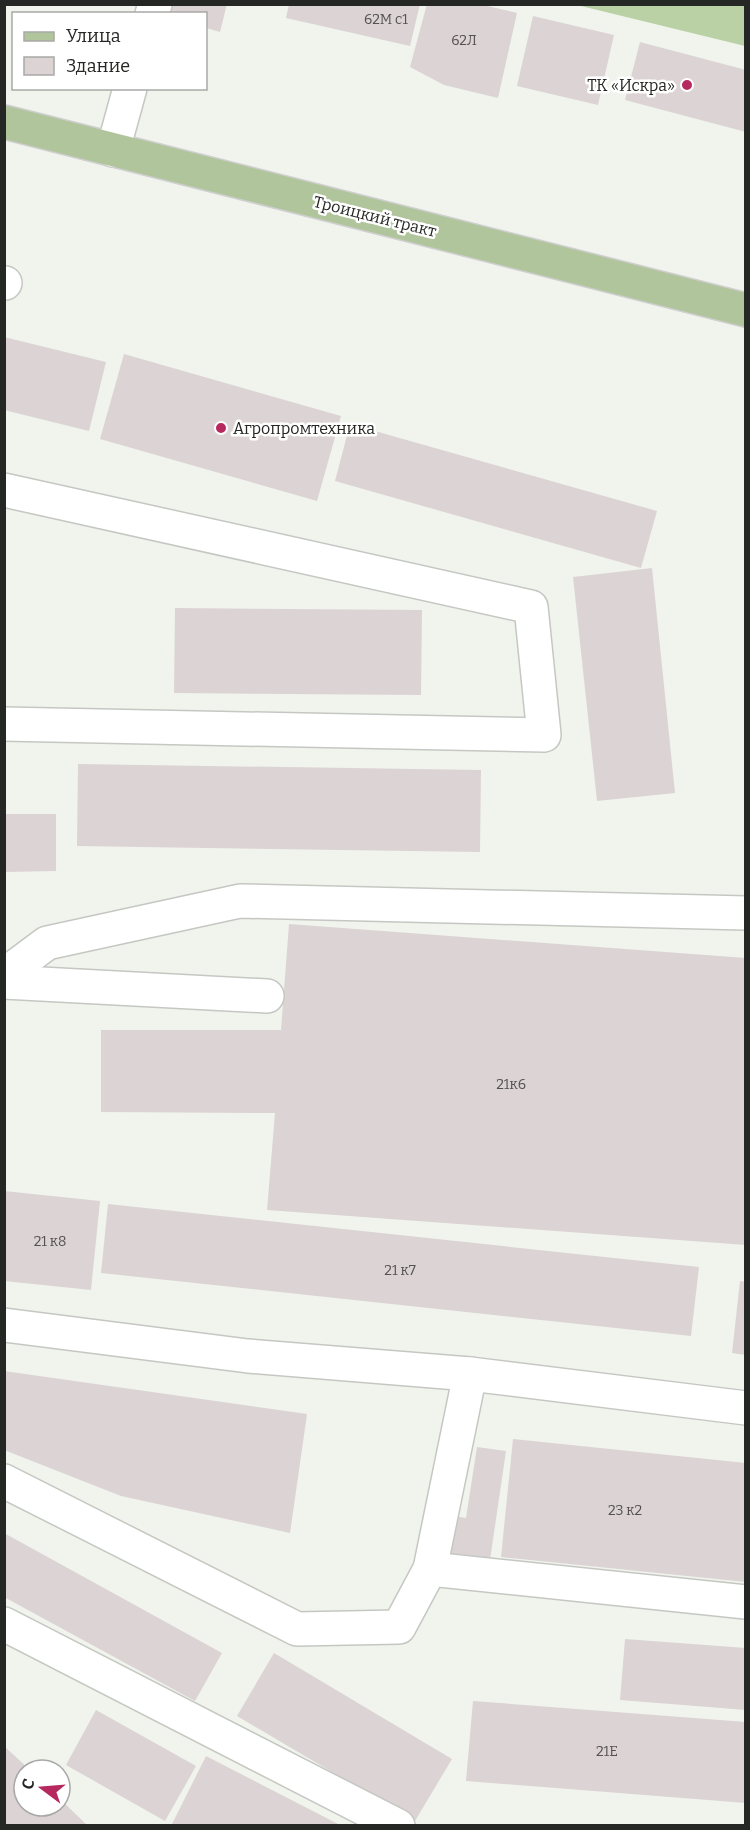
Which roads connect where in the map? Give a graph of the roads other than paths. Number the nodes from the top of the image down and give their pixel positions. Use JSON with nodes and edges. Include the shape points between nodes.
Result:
{"nodes":[{"id":1,"x":129,"y":90,"type":"edge"},
{"id":2,"x":4,"y":122,"type":"edge"},
{"id":3,"x":113,"y":150,"type":"junction"},
{"id":4,"x":746,"y":310,"type":"edge"},
{"id":5,"x":4,"y":490,"type":"edge"},
{"id":6,"x":4,"y":724,"type":"edge"},
{"id":7,"x":746,"y":913,"type":"edge"},
{"id":8,"x":4,"y":975,"type":"edge"},
{"id":9,"x":4,"y":981,"type":"edge"},
{"id":10,"x":267,"y":996,"type":"dead end"},
{"id":11,"x":4,"y":1325,"type":"edge"},
{"id":12,"x":470,"y":1374,"type":"junction"},
{"id":13,"x":746,"y":1408,"type":"edge"},
{"id":14,"x":4,"y":1481,"type":"edge"},
{"id":15,"x":430,"y":1569,"type":"junction"},
{"id":16,"x":746,"y":1602,"type":"edge"},
{"id":17,"x":4,"y":1624,"type":"edge"},
{"id":18,"x":398,"y":1826,"type":"edge"}],
"edges":[{"from":1,"to":3,"type":"lane"},
{"from":2,"to":3,"type":"main road","name":"Троицкий тракт"},
{"from":3,"to":4,"type":"main road","name":"Троицкий тракт"},
{"from":5,"to":6,"type":"lane","via":[[531,607],[544,735]]},
{"from":7,"to":8,"type":"lane","via":[[240,901],[47,943]]},
{"from":9,"to":10,"type":"lane"},
{"from":11,"to":12,"type":"lane","via":[[248,1356]]},
{"from":12,"to":13,"type":"lane"},
{"from":12,"to":15,"type":"lane"},
{"from":14,"to":15,"type":"lane","via":[[297,1629],[399,1626]]},
{"from":15,"to":16,"type":"lane"},
{"from":17,"to":18,"type":"lane"}]}
